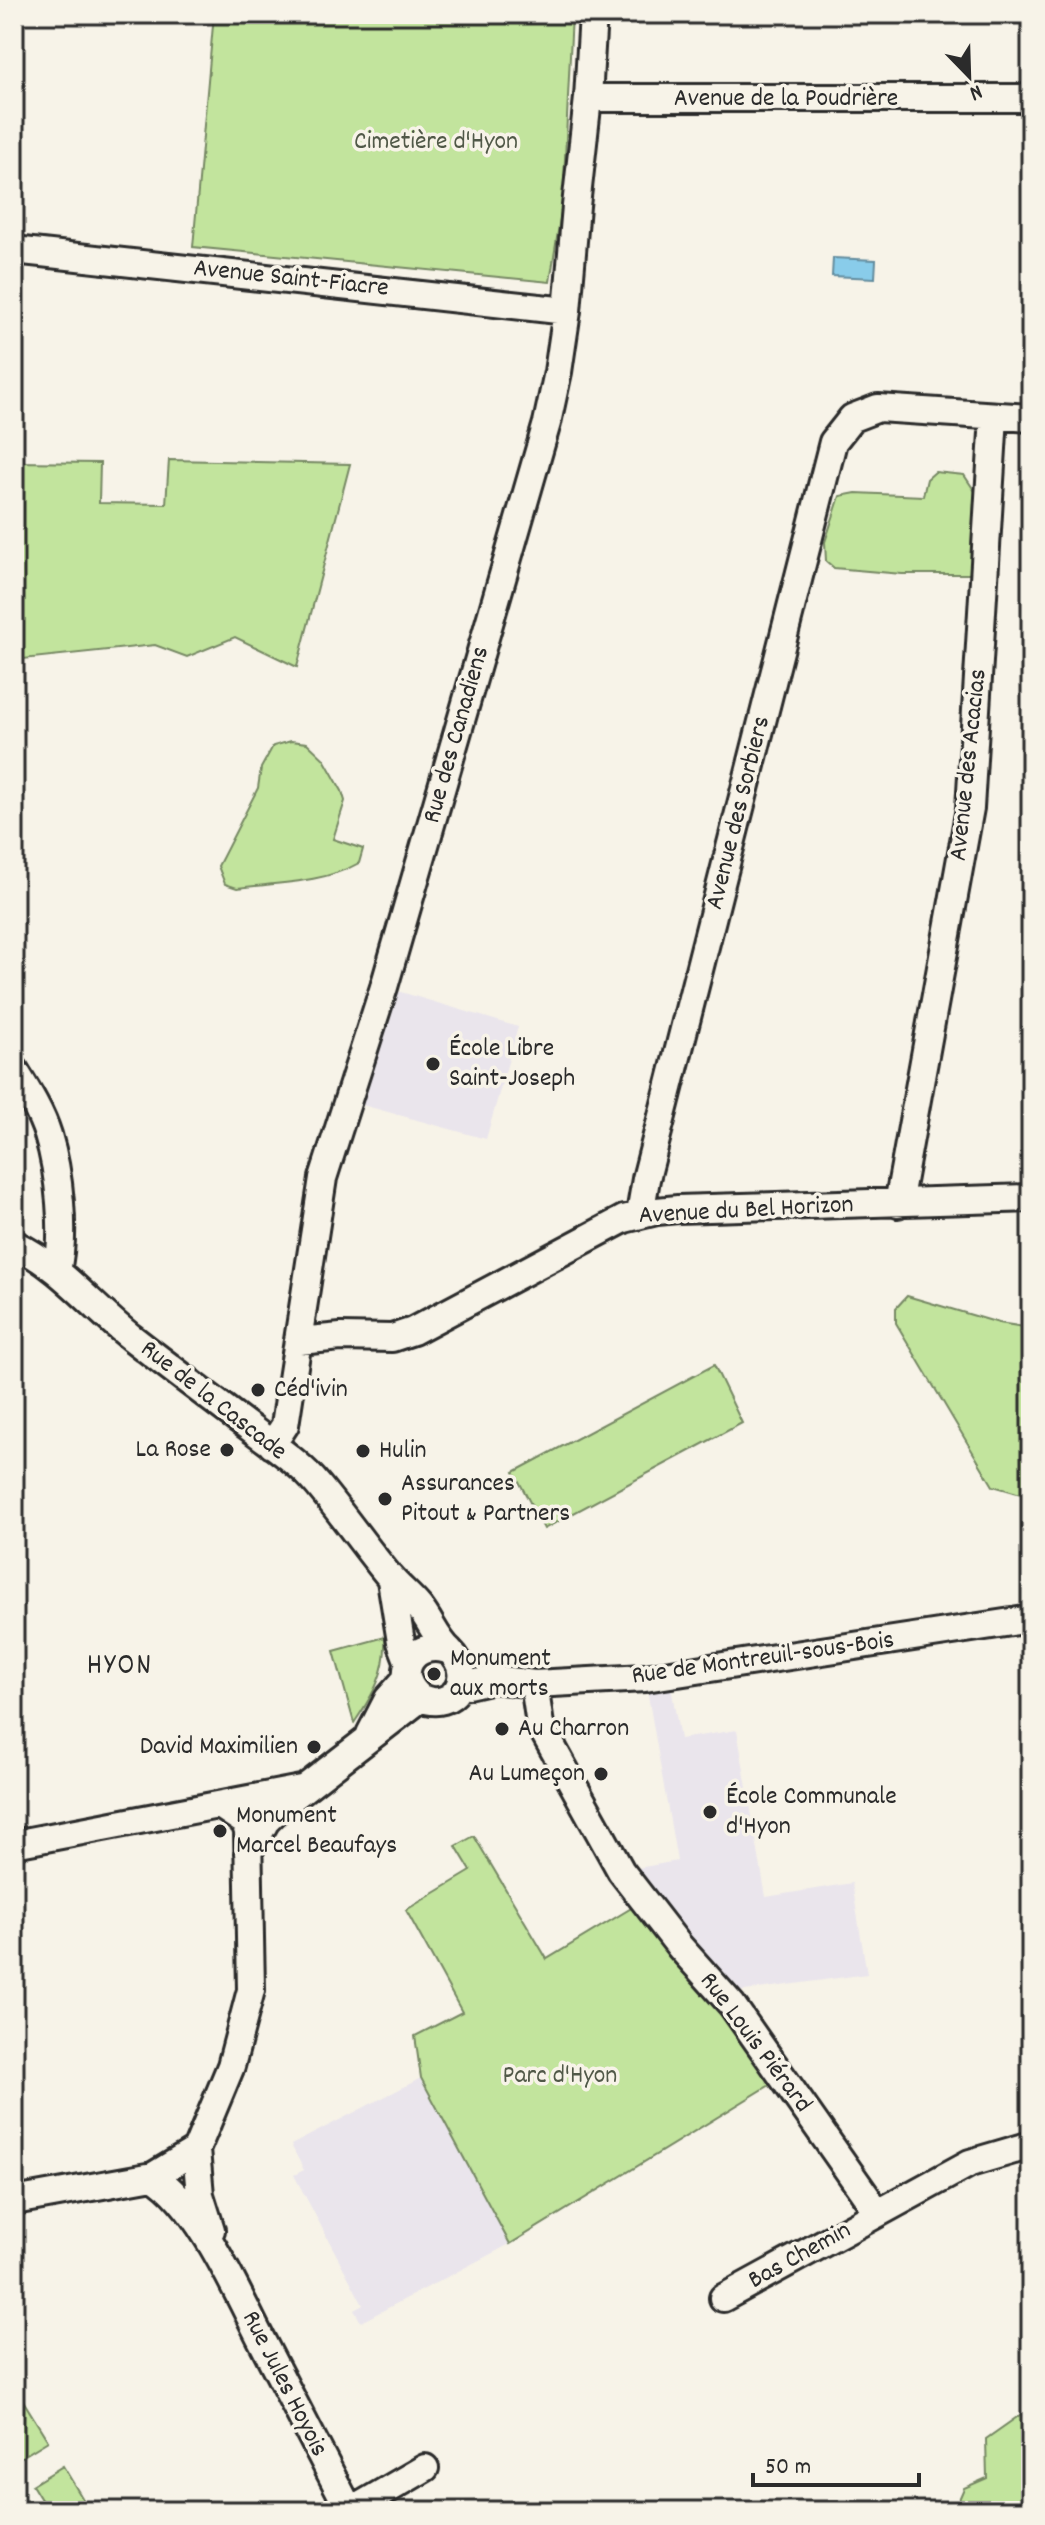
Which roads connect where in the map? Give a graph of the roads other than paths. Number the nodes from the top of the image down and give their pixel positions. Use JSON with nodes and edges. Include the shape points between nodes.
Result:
{"nodes":[{"id":1,"x":593,"y":14,"type":"edge"},
{"id":2,"x":588,"y":98,"type":"junction"},
{"id":3,"x":1031,"y":98,"type":"edge"},
{"id":4,"x":14,"y":250,"type":"edge"},
{"id":5,"x":567,"y":311,"type":"junction"},
{"id":6,"x":994,"y":416,"type":"junction"},
{"id":7,"x":1031,"y":418,"type":"edge"},
{"id":8,"x":14,"y":1069,"type":"edge"},
{"id":9,"x":1031,"y":1198,"type":"edge"},
{"id":10,"x":898,"y":1204,"type":"junction"},
{"id":11,"x":640,"y":1214,"type":"junction"},
{"id":12,"x":14,"y":1244,"type":"edge"},
{"id":13,"x":57,"y":1270,"type":"junction"},
{"id":14,"x":299,"y":1341,"type":"junction"},
{"id":15,"x":272,"y":1445,"type":"junction"},
{"id":16,"x":391,"y":1580,"type":"junction"},
{"id":17,"x":1031,"y":1619,"type":"edge"},
{"id":18,"x":455,"y":1667,"type":"junction"},
{"id":19,"x":412,"y":1679,"type":"junction"},
{"id":20,"x":534,"y":1684,"type":"junction"},
{"id":21,"x":301,"y":1789,"type":"junction"},
{"id":22,"x":221,"y":1806,"type":"junction"},
{"id":23,"x":248,"y":1843,"type":"junction"},
{"id":24,"x":14,"y":1844,"type":"edge"},
{"id":25,"x":1031,"y":2145,"type":"edge"},
{"id":26,"x":196,"y":2150,"type":"junction"},
{"id":27,"x":153,"y":2176,"type":"junction"},
{"id":28,"x":14,"y":2201,"type":"edge"},
{"id":29,"x":878,"y":2213,"type":"junction"},
{"id":30,"x":218,"y":2257,"type":"junction"},
{"id":31,"x":723,"y":2298,"type":"dead end"},
{"id":32,"x":425,"y":2468,"type":"dead end"},
{"id":33,"x":350,"y":2511,"type":"edge"}],
"edges":[{"from":1,"to":2,"type":"street","name":"Rue des Canadiens"},
{"from":2,"to":3,"type":"street","name":"Avenue de la Poudrière"},
{"from":2,"to":5,"type":"street","name":"Rue des Canadiens"},
{"from":4,"to":5,"type":"street","name":"Avenue Saint-Fiacre"},
{"from":5,"to":14,"type":"street","name":"Rue des Canadiens","via":[[547,423],[384,987],[323,1178]]},
{"from":6,"to":7,"type":"street"},
{"from":6,"to":10,"type":"street","name":"Avenue des Acacias","via":[[970,808]]},
{"from":6,"to":11,"type":"street","name":"Avenue des Sorbiers","via":[[878,408],[852,418],[833,442]]},
{"from":8,"to":13,"type":"street","via":[[49,1137],[60,1221]]},
{"from":9,"to":10,"type":"street","name":"Avenue du Bel Horizon"},
{"from":10,"to":11,"type":"street","name":"Avenue du Bel Horizon"},
{"from":11,"to":14,"type":"street","name":"Avenue du Bel Horizon","via":[[413,1331],[392,1338]]},
{"from":12,"to":13,"type":"street","name":"Rue de la Cascade"},
{"from":13,"to":15,"type":"street","name":"Rue de la Cascade","via":[[130,1336]]},
{"from":14,"to":15,"type":"street","name":"Rue des Canadiens","via":[[285,1425]]},
{"from":15,"to":16,"type":"street","name":"Rue de la Cascade","via":[[316,1482]]},
{"from":16,"to":18,"type":"street","name":"Rue de la Cascade","via":[[418,1605]]},
{"from":16,"to":19,"type":"street"},
{"from":17,"to":20,"type":"street","name":"Rue de Montreuil-sous-Bois","via":[[645,1678]]},
{"from":18,"to":19,"type":"street","via":[[428,1647],[414,1656]]},
{"from":18,"to":19,"type":"street","via":[[454,1694],[441,1701]]},
{"from":18,"to":20,"type":"street","name":"Rue de Montreuil-sous-Bois"},
{"from":19,"to":21,"type":"street","via":[[388,1699],[369,1737]]},
{"from":20,"to":29,"type":"street","name":"Rue Louis Piérard","via":[[540,1725],[621,1871],[732,2005]]},
{"from":21,"to":22,"type":"street"},
{"from":21,"to":23,"type":"street"},
{"from":22,"to":23,"type":"street","via":[[245,1822]]},
{"from":22,"to":24,"type":"street"},
{"from":23,"to":26,"type":"street","via":[[251,1990],[231,2066]]},
{"from":25,"to":29,"type":"street","via":[[970,2163]]},
{"from":26,"to":27,"type":"street"},
{"from":26,"to":30,"type":"street","name":"Rue Jules Hoyois","via":[[200,2195]]},
{"from":27,"to":28,"type":"street"},
{"from":27,"to":30,"type":"street","name":"Rue Jules Hoyois","via":[[180,2200]]},
{"from":29,"to":31,"type":"street","name":"Bas Chemin"},
{"from":30,"to":33,"type":"street","name":"Rue Jules Hoyois"},
{"from":32,"to":33,"type":"street"}]}
